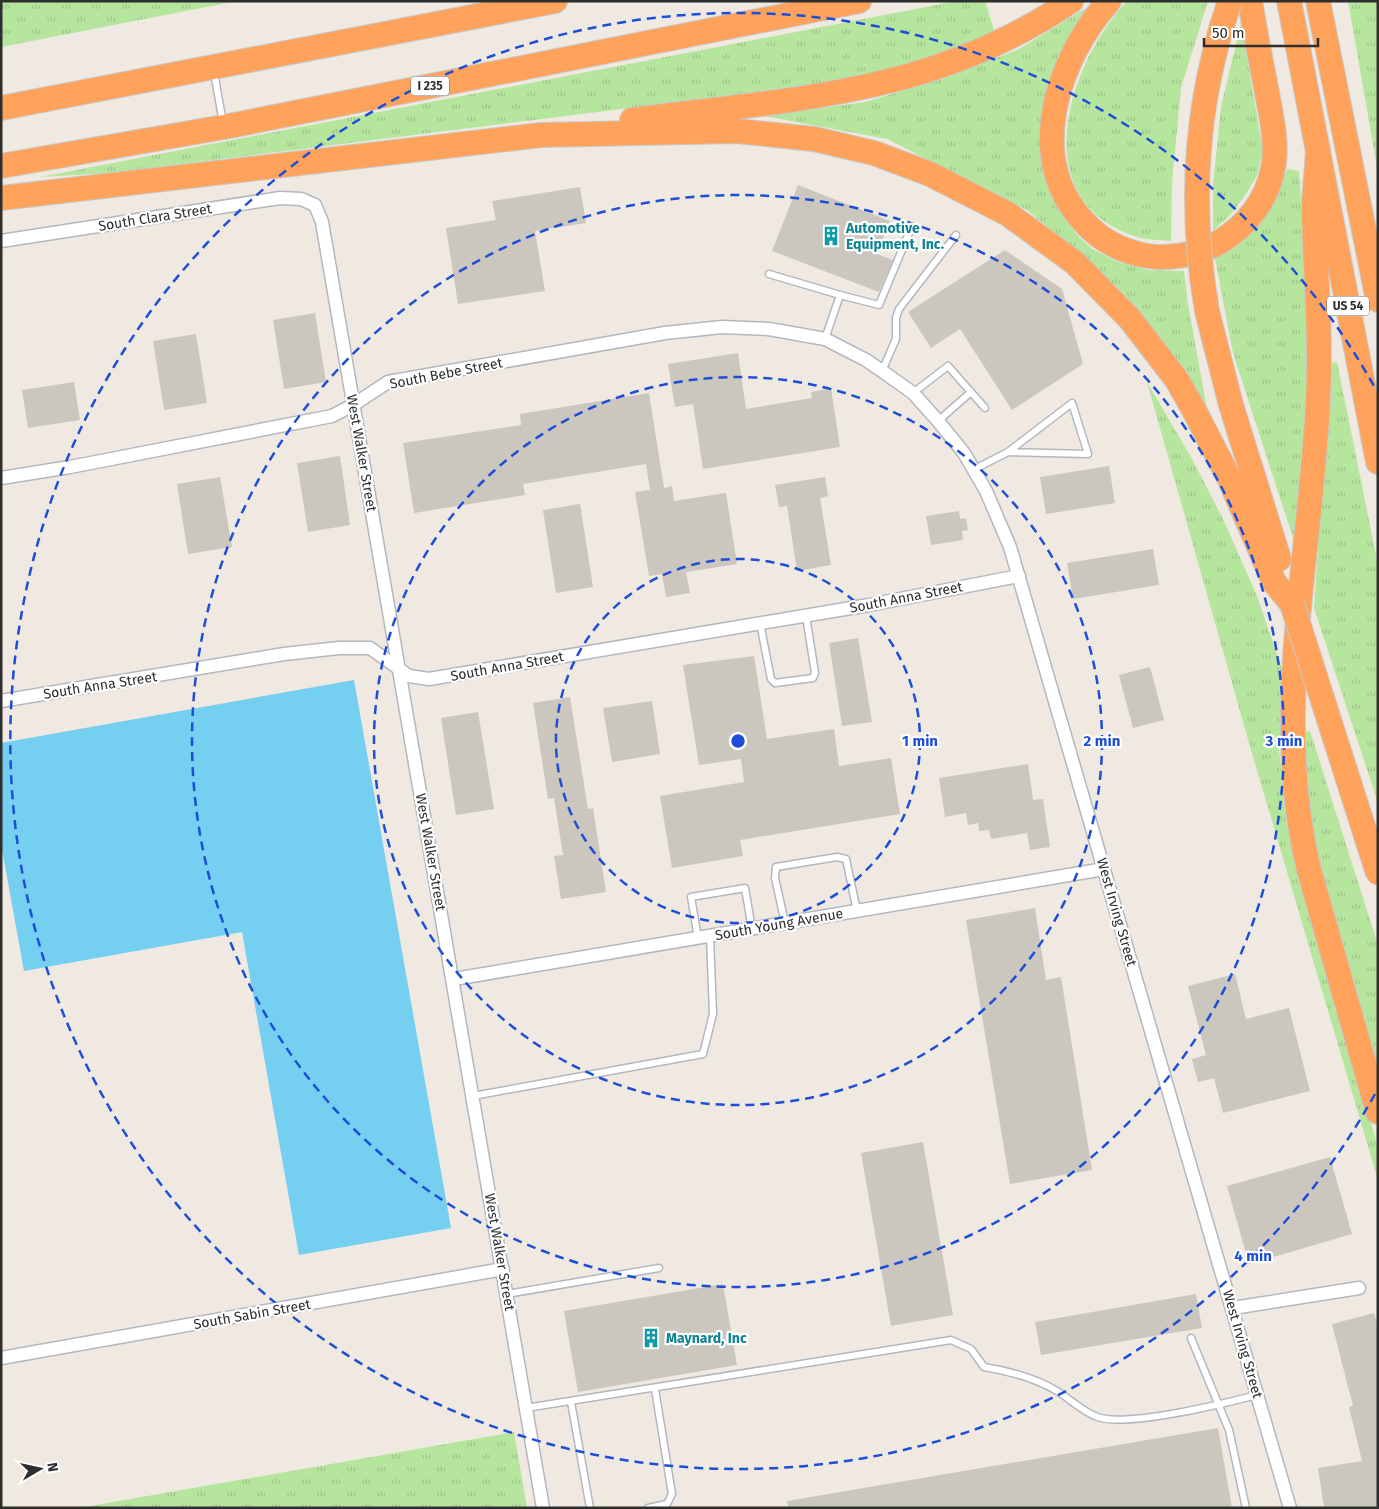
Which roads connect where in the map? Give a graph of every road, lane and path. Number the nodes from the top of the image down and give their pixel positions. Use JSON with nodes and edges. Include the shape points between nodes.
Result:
{"nodes":[{"id":1,"x":555,"y":1,"type":"edge"},
{"id":2,"x":859,"y":1,"type":"edge"},
{"id":3,"x":1071,"y":1,"type":"edge"},
{"id":4,"x":1109,"y":1,"type":"edge"},
{"id":5,"x":1230,"y":1,"type":"edge"},
{"id":6,"x":1250,"y":1,"type":"edge"},
{"id":7,"x":1289,"y":1,"type":"edge"},
{"id":8,"x":1318,"y":1,"type":"edge"},
{"id":9,"x":213,"y":68,"type":"junction"},
{"id":10,"x":1,"y":108,"type":"edge"},
{"id":11,"x":224,"y":127,"type":"junction"},
{"id":12,"x":542,"y":135,"type":"junction"},
{"id":13,"x":1318,"y":150,"type":"junction"},
{"id":14,"x":1,"y":166,"type":"edge"},
{"id":15,"x":1,"y":198,"type":"edge"},
{"id":16,"x":309,"y":203,"type":"joint"},
{"id":17,"x":909,"y":233,"type":"dead end"},
{"id":18,"x":956,"y":235,"type":"dead end"},
{"id":19,"x":1,"y":241,"type":"edge"},
{"id":20,"x":769,"y":274,"type":"dead end"},
{"id":21,"x":840,"y":295,"type":"junction"},
{"id":22,"x":1378,"y":300,"type":"edge"},
{"id":23,"x":826,"y":339,"type":"junction"},
{"id":24,"x":866,"y":360,"type":"joint"},
{"id":25,"x":882,"y":371,"type":"junction"},
{"id":26,"x":971,"y":392,"type":"junction"},
{"id":27,"x":913,"y":393,"type":"junction"},
{"id":28,"x":353,"y":405,"type":"junction"},
{"id":29,"x":985,"y":408,"type":"dead end"},
{"id":30,"x":938,"y":420,"type":"junction"},
{"id":31,"x":1008,"y":452,"type":"junction"},
{"id":32,"x":1378,"y":462,"type":"edge"},
{"id":33,"x":973,"y":470,"type":"junction"},
{"id":34,"x":1,"y":478,"type":"edge"},
{"id":35,"x":1018,"y":576,"type":"junction"},
{"id":36,"x":1292,"y":604,"type":"junction"},
{"id":37,"x":806,"y":616,"type":"junction"},
{"id":38,"x":760,"y":623,"type":"junction"},
{"id":39,"x":399,"y":668,"type":"junction"},
{"id":40,"x":1,"y":701,"type":"edge"},
{"id":41,"x":1104,"y":869,"type":"junction"},
{"id":42,"x":1378,"y":873,"type":"edge"},
{"id":43,"x":857,"y":911,"type":"junction"},
{"id":44,"x":785,"y":923,"type":"junction"},
{"id":45,"x":752,"y":929,"type":"junction"},
{"id":46,"x":704,"y":937,"type":"junction"},
{"id":47,"x":454,"y":979,"type":"junction"},
{"id":48,"x":473,"y":1096,"type":"junction"},
{"id":49,"x":1378,"y":1112,"type":"edge"},
{"id":50,"x":659,"y":1268,"type":"dead end"},
{"id":51,"x":503,"y":1269,"type":"junction"},
{"id":52,"x":1359,"y":1288,"type":"dead end"},
{"id":53,"x":507,"y":1294,"type":"junction"},
{"id":54,"x":1233,"y":1308,"type":"junction"},
{"id":55,"x":1191,"y":1338,"type":"dead end"},
{"id":56,"x":1,"y":1358,"type":"edge"},
{"id":57,"x":655,"y":1389,"type":"junction"},
{"id":58,"x":1258,"y":1395,"type":"junction"},
{"id":59,"x":571,"y":1402,"type":"junction"},
{"id":60,"x":1218,"y":1404,"type":"junction"},
{"id":61,"x":526,"y":1408,"type":"junction"},
{"id":62,"x":543,"y":1508,"type":"edge"},
{"id":63,"x":590,"y":1508,"type":"edge"},
{"id":64,"x":648,"y":1508,"type":"edge"},
{"id":65,"x":1246,"y":1508,"type":"edge"},
{"id":66,"x":1290,"y":1508,"type":"edge"}],
"edges":[{"from":1,"to":9,"type":"highway"},
{"from":2,"to":11,"type":"highway","number":"I 235"},
{"from":3,"to":12,"type":"highway","via":[[985,50],[946,66],[890,82],[824,95],[590,125]]},
{"from":4,"to":6,"type":"highway","via":[[1076,48],[1060,89],[1052,132],[1056,170],[1069,204],[1088,228],[1102,239],[1128,252],[1169,257],[1211,247],[1241,227],[1256,209],[1271,175],[1275,147],[1273,124]]},
{"from":5,"to":36,"type":"highway","bridge":true,"via":[[1206,92],[1198,153],[1196,211],[1200,268],[1217,357]]},
{"from":7,"to":13,"type":"highway","number":"US 54"},
{"from":8,"to":22,"type":"highway","number":"US 54"},
{"from":9,"to":10,"type":"highway"},
{"from":9,"to":11,"type":"lane"},
{"from":11,"to":14,"type":"highway","number":"I 235"},
{"from":12,"to":15,"type":"highway"},
{"from":12,"to":36,"type":"highway","via":[[714,131],[814,139],[904,163],[955,185],[1008,214],[1052,245],[1094,281],[1130,319],[1168,368],[1230,480],[1274,582]]},
{"from":13,"to":32,"type":"highway","number":"US 54"},
{"from":13,"to":49,"type":"highway","via":[[1314,217],[1320,329],[1318,401],[1293,692],[1294,785],[1311,879]]},
{"from":16,"to":19,"type":"street","name":"South Clara Street","via":[[301,199],[280,198]]},
{"from":16,"to":28,"type":"street","name":"West Walker Street","via":[[315,205],[322,222]]},
{"from":17,"to":21,"type":"lane","via":[[879,305]]},
{"from":18,"to":25,"type":"lane","via":[[899,309],[896,339]]},
{"from":20,"to":21,"type":"lane"},
{"from":21,"to":23,"type":"lane"},
{"from":23,"to":24,"type":"street","name":"South Bebe Street"},
{"from":23,"to":28,"type":"street","name":"South Bebe Street","via":[[769,329],[722,326],[665,333],[388,382]]},
{"from":24,"to":25,"type":"street","name":"West Irving Street"},
{"from":25,"to":27,"type":"street","name":"West Irving Street"},
{"from":26,"to":27,"type":"lane","via":[[948,366]]},
{"from":26,"to":29,"type":"lane"},
{"from":26,"to":30,"type":"lane"},
{"from":27,"to":30,"type":"street","name":"West Irving Street"},
{"from":28,"to":34,"type":"street","name":"South Bebe Street","via":[[332,416],[289,425]]},
{"from":28,"to":39,"type":"street","name":"West Walker Street"},
{"from":30,"to":33,"type":"street","name":"West Irving Street","via":[[964,452]]},
{"from":31,"to":31,"type":"lane","via":[[1044,424],[1072,402],[1088,454]]},
{"from":31,"to":33,"type":"lane"},
{"from":33,"to":35,"type":"street","name":"West Irving Street","via":[[990,499]]},
{"from":35,"to":37,"type":"street","name":"South Anna Street"},
{"from":35,"to":41,"type":"street","name":"West Irving Street"},
{"from":36,"to":42,"type":"highway","bridge":true},
{"from":37,"to":38,"type":"street","name":"South Anna Street"},
{"from":37,"to":38,"type":"lane","via":[[815,673],[813,678],[775,683],[771,679]]},
{"from":38,"to":39,"type":"street","name":"South Anna Street","via":[[429,679],[409,676]]},
{"from":39,"to":40,"type":"street","name":"South Anna Street","via":[[370,648],[339,648],[284,654]]},
{"from":39,"to":47,"type":"street","name":"West Walker Street"},
{"from":41,"to":43,"type":"street","name":"South Young Avenue"},
{"from":41,"to":54,"type":"street","name":"West Irving Street"},
{"from":43,"to":44,"type":"street","name":"South Young Avenue"},
{"from":43,"to":44,"type":"lane","via":[[846,859],[837,857],[785,865],[776,867],[775,878]]},
{"from":44,"to":45,"type":"street","name":"South Young Avenue"},
{"from":45,"to":46,"type":"street","name":"South Young Avenue"},
{"from":45,"to":46,"type":"lane","via":[[746,888],[691,897]]},
{"from":46,"to":47,"type":"street","name":"South Young Avenue"},
{"from":46,"to":48,"type":"lane","via":[[714,1014],[704,1054]]},
{"from":47,"to":48,"type":"street","name":"West Walker Street"},
{"from":48,"to":51,"type":"street","name":"West Walker Street"},
{"from":50,"to":53,"type":"lane"},
{"from":51,"to":53,"type":"street","name":"West Walker Street"},
{"from":51,"to":56,"type":"street","name":"South Sabin Street"},
{"from":52,"to":54,"type":"street"},
{"from":53,"to":61,"type":"street","name":"West Walker Street"},
{"from":54,"to":58,"type":"street","name":"West Irving Street"},
{"from":55,"to":60,"type":"lane"},
{"from":57,"to":59,"type":"lane"},
{"from":57,"to":60,"type":"lane","via":[[951,1340],[971,1349],[984,1367],[1012,1372],[1055,1390],[1096,1417],[1116,1421]]},
{"from":57,"to":64,"type":"lane","via":[[672,1494],[667,1504]]},
{"from":58,"to":60,"type":"lane"},
{"from":58,"to":66,"type":"street","name":"West Irving Street"},
{"from":59,"to":61,"type":"lane"},
{"from":59,"to":63,"type":"lane"},
{"from":60,"to":65,"type":"lane","via":[[1229,1430]]},
{"from":61,"to":62,"type":"street","name":"West Walker Street"}]}
